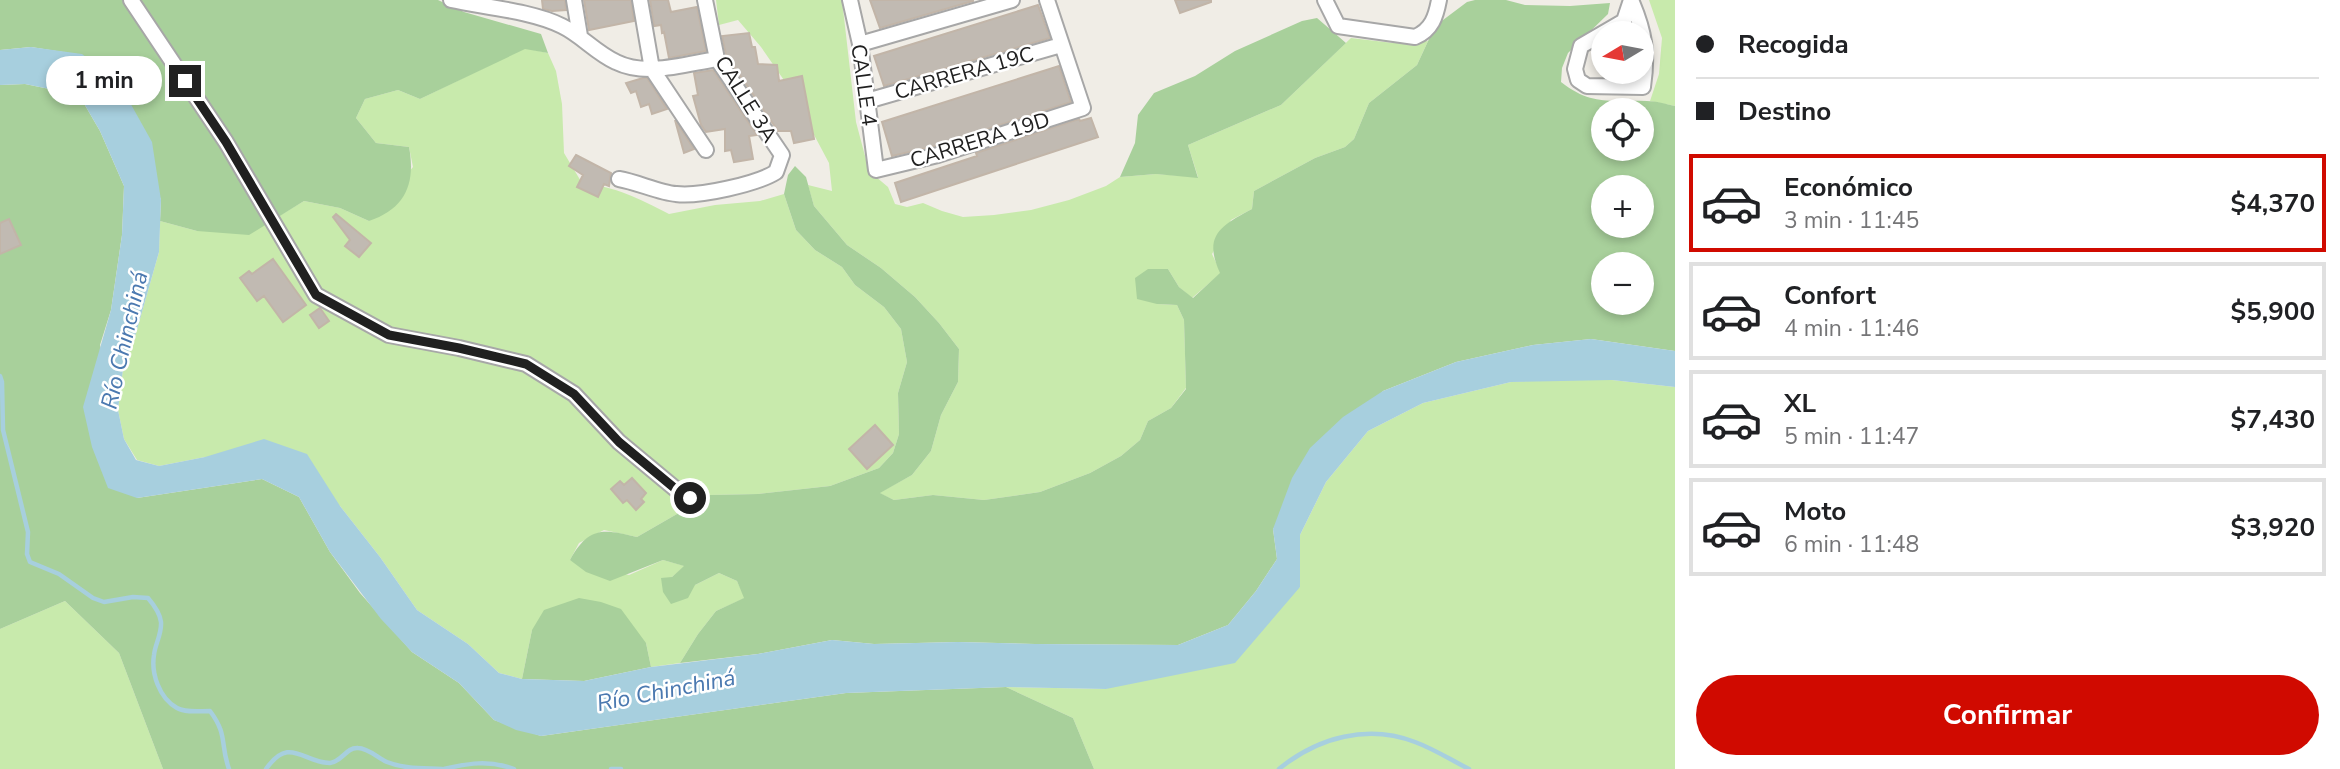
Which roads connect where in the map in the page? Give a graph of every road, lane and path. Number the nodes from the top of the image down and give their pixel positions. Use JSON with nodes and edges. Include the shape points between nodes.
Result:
{"nodes":[{"id":1,"x":131,"y":0,"type":"edge"},
{"id":2,"x":451,"y":0,"type":"edge"},
{"id":3,"x":574,"y":0,"type":"edge"},
{"id":4,"x":640,"y":0,"type":"edge"},
{"id":5,"x":705,"y":0,"type":"edge"},
{"id":6,"x":850,"y":0,"type":"edge"},
{"id":7,"x":1012,"y":0,"type":"edge"},
{"id":8,"x":1047,"y":0,"type":"edge"},
{"id":9,"x":1325,"y":0,"type":"edge"},
{"id":10,"x":1439,"y":0,"type":"edge"},
{"id":11,"x":1631,"y":0,"type":"edge"},
{"id":12,"x":512,"y":6,"type":"edge"},
{"id":13,"x":580,"y":36,"type":"junction"},
{"id":14,"x":860,"y":44,"type":"junction"},
{"id":15,"x":1061,"y":46,"type":"junction"},
{"id":16,"x":717,"y":59,"type":"junction"},
{"id":17,"x":652,"y":69,"type":"junction"},
{"id":18,"x":867,"y":101,"type":"junction"},
{"id":19,"x":706,"y":150,"type":"dead end"},
{"id":20,"x":876,"y":170,"type":"joint"},
{"id":21,"x":619,"y":179,"type":"dead end"},
{"id":22,"x":690,"y":498,"type":"dead end"}],
"edges":[{"from":1,"to":22,"type":"street","via":[[226,142],[316,295],[389,335],[526,364],[574,394],[619,442]]},
{"from":2,"to":12,"type":"street"},
{"from":3,"to":13,"type":"street"},
{"from":4,"to":17,"type":"street"},
{"from":5,"to":16,"type":"street","name":"CALLE 3A"},
{"from":6,"to":14,"type":"street","name":"CALLE 4"},
{"from":7,"to":14,"type":"street"},
{"from":8,"to":15,"type":"street"},
{"from":9,"to":10,"type":"street","via":[[1338,26],[1415,37],[1436,19]]},
{"from":11,"to":11,"type":"street","via":[[1624,21],[1581,46],[1575,69],[1578,80],[1587,86],[1643,87],[1647,60],[1640,20]]},
{"from":12,"to":13,"type":"street"},
{"from":13,"to":17,"type":"street","via":[[616,62]]},
{"from":14,"to":18,"type":"street","name":"CALLE 4"},
{"from":15,"to":18,"type":"street","name":"CARRERA 19C"},
{"from":15,"to":20,"type":"street","name":"CARRERA 19D","via":[[1083,108]]},
{"from":16,"to":17,"type":"street"},
{"from":16,"to":21,"type":"street","name":"CALLE 3A","via":[[782,155],[776,172],[756,182],[689,194]]},
{"from":17,"to":19,"type":"street"},
{"from":18,"to":20,"type":"street","name":"CALLE 4"}]}
